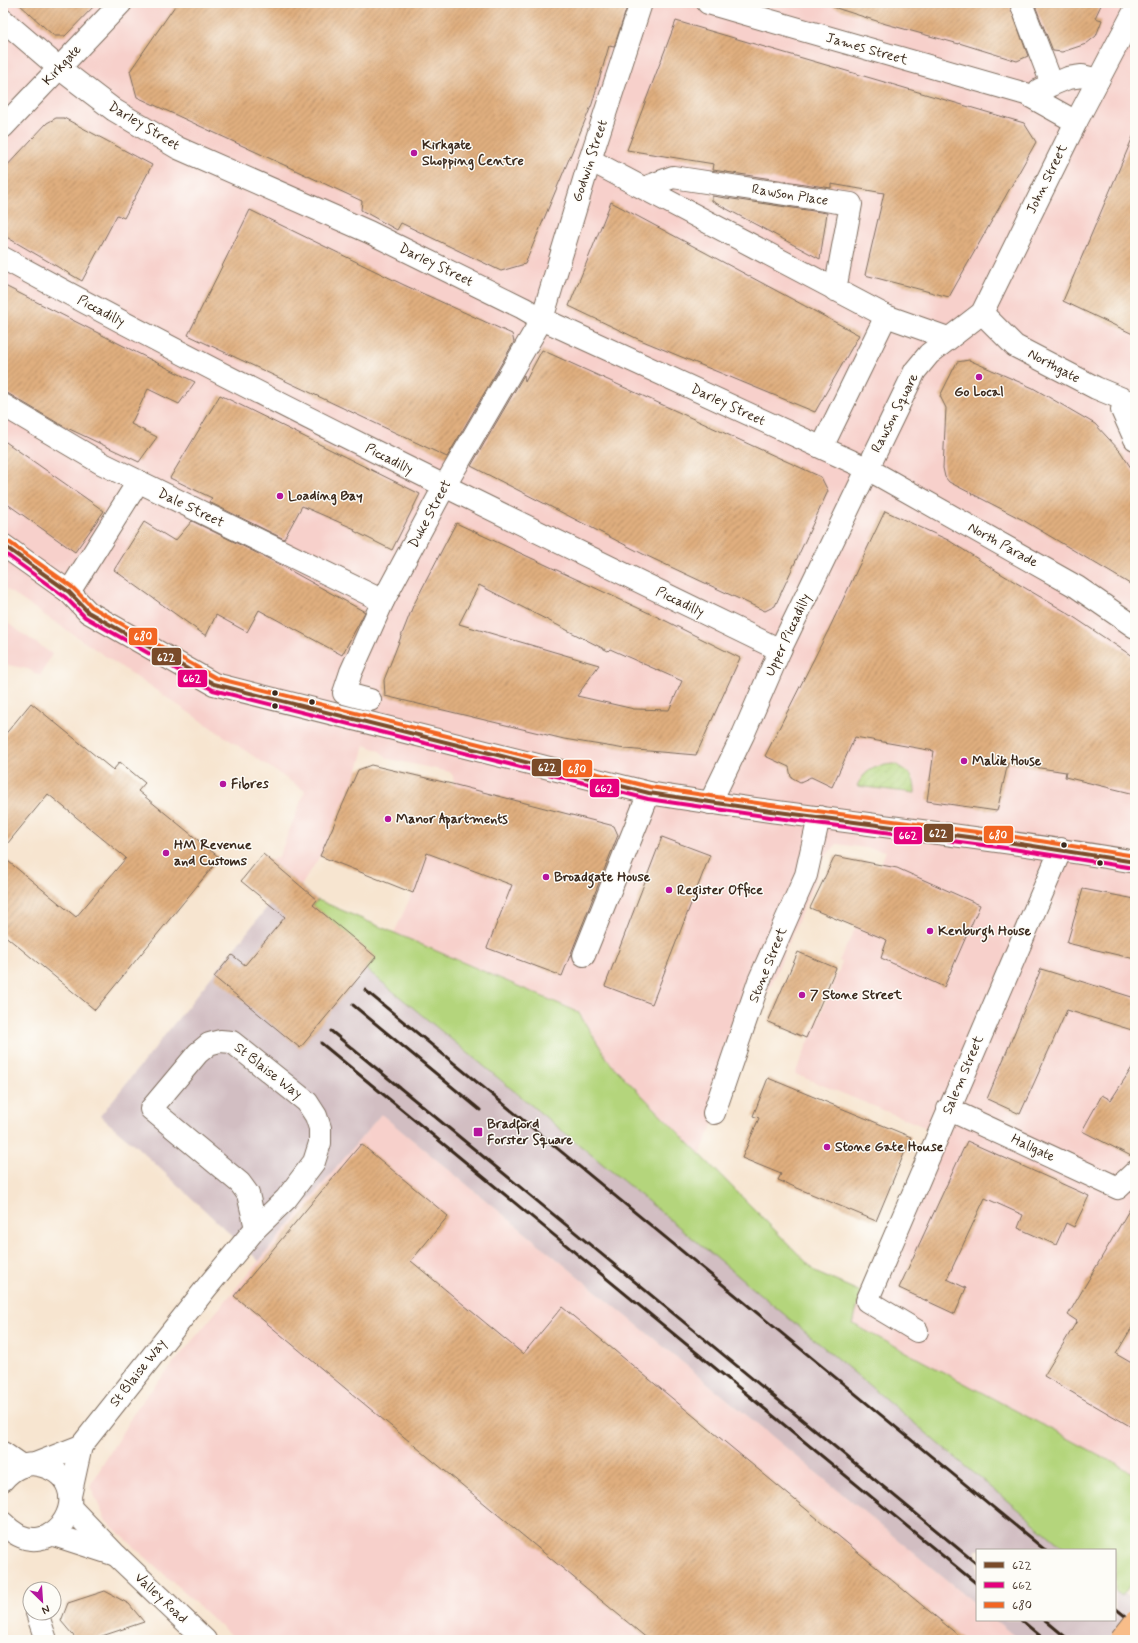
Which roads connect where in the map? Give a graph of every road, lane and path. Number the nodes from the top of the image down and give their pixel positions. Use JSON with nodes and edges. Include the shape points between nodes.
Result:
{"nodes":[{"id":1,"x":121,"y":3,"type":"edge"},
{"id":2,"x":641,"y":3,"type":"edge"},
{"id":3,"x":708,"y":3,"type":"edge"},
{"id":4,"x":1021,"y":3,"type":"edge"},
{"id":5,"x":1135,"y":10,"type":"edge"},
{"id":6,"x":3,"y":20,"type":"edge"},
{"id":7,"x":59,"y":68,"type":"junction"},
{"id":8,"x":1098,"y":80,"type":"junction"},
{"id":9,"x":1052,"y":84,"type":"junction"},
{"id":10,"x":1026,"y":94,"type":"junction"},
{"id":11,"x":1076,"y":122,"type":"junction"},
{"id":12,"x":3,"y":127,"type":"edge"},
{"id":13,"x":590,"y":160,"type":"junction"},
{"id":14,"x":644,"y":188,"type":"junction"},
{"id":15,"x":3,"y":258,"type":"edge"},
{"id":16,"x":835,"y":290,"type":"junction"},
{"id":17,"x":982,"y":313,"type":"junction"},
{"id":18,"x":886,"y":316,"type":"junction"},
{"id":19,"x":542,"y":319,"type":"junction"},
{"id":20,"x":948,"y":338,"type":"junction"},
{"id":21,"x":3,"y":405,"type":"edge"},
{"id":22,"x":1129,"y":407,"type":"edge"},
{"id":23,"x":1135,"y":439,"type":"edge"},
{"id":24,"x":822,"y":448,"type":"junction"},
{"id":25,"x":866,"y":468,"type":"junction"},
{"id":26,"x":138,"y":482,"type":"junction"},
{"id":27,"x":444,"y":487,"type":"junction"},
{"id":28,"x":3,"y":545,"type":"edge"},
{"id":29,"x":69,"y":592,"type":"junction"},
{"id":30,"x":384,"y":601,"type":"junction"},
{"id":31,"x":1135,"y":627,"type":"edge"},
{"id":32,"x":780,"y":650,"type":"junction"},
{"id":33,"x":370,"y":700,"type":"dead end"},
{"id":34,"x":649,"y":793,"type":"junction"},
{"id":35,"x":710,"y":803,"type":"junction"},
{"id":36,"x":819,"y":817,"type":"junction"},
{"id":37,"x":1061,"y":849,"type":"junction"},
{"id":38,"x":1135,"y":862,"type":"edge"},
{"id":39,"x":584,"y":955,"type":"dead end"},
{"id":40,"x":948,"y":1109,"type":"junction"},
{"id":41,"x":714,"y":1112,"type":"dead end"},
{"id":42,"x":1135,"y":1172,"type":"edge"},
{"id":43,"x":256,"y":1228,"type":"junction"},
{"id":44,"x":917,"y":1331,"type":"dead end"},
{"id":45,"x":81,"y":1446,"type":"junction"},
{"id":46,"x":3,"y":1453,"type":"edge"},
{"id":47,"x":28,"y":1465,"type":"junction"},
{"id":48,"x":3,"y":1480,"type":"edge"},
{"id":49,"x":70,"y":1502,"type":"junction"},
{"id":50,"x":3,"y":1523,"type":"edge"},
{"id":51,"x":51,"y":1534,"type":"junction"},
{"id":52,"x":11,"y":1537,"type":"edge"},
{"id":53,"x":116,"y":1555,"type":"junction"},
{"id":54,"x":40,"y":1621,"type":"edge"},
{"id":55,"x":1135,"y":1622,"type":"edge"},
{"id":56,"x":46,"y":1640,"type":"edge"},
{"id":57,"x":205,"y":1640,"type":"edge"},
{"id":58,"x":1121,"y":1640,"type":"edge"}],
"edges":[{"from":1,"to":7,"type":"street","name":"Kirkgate"},
{"from":2,"to":13,"type":"street","name":"Godwin Street"},
{"from":3,"to":10,"type":"street","name":"James Street"},
{"from":4,"to":9,"type":"street"},
{"from":5,"to":8,"type":"street","name":"John Street"},
{"from":6,"to":7,"type":"street","name":"Darley Street"},
{"from":7,"to":12,"type":"street","name":"Kirkgate"},
{"from":7,"to":19,"type":"street","name":"Darley Street","via":[[114,110],[178,148],[369,232]]},
{"from":8,"to":9,"type":"street","via":[[1082,76]]},
{"from":8,"to":11,"type":"street","name":"John Street"},
{"from":9,"to":10,"type":"street"},
{"from":10,"to":11,"type":"street","name":"James Street"},
{"from":11,"to":17,"type":"street","name":"John Street"},
{"from":13,"to":14,"type":"street"},
{"from":13,"to":19,"type":"street","name":"Godwin Street"},
{"from":14,"to":16,"type":"street"},
{"from":14,"to":16,"type":"street","name":"Rawson Place","via":[[673,177],[851,204]]},
{"from":15,"to":27,"type":"street","name":"Piccadilly","via":[[85,303]]},
{"from":16,"to":18,"type":"street"},
{"from":17,"to":20,"type":"street","name":"John Street"},
{"from":17,"to":22,"type":"street","name":"Northgate","via":[[1015,346]]},
{"from":18,"to":20,"type":"street"},
{"from":18,"to":24,"type":"street"},
{"from":19,"to":24,"type":"street","name":"Darley Street"},
{"from":19,"to":27,"type":"street","name":"Duke Street"},
{"from":20,"to":25,"type":"street","name":"Rawson Square","via":[[928,354],[915,371]]},
{"from":21,"to":26,"type":"street","name":"Dale Street"},
{"from":22,"to":23,"type":"street","name":"Northgate"},
{"from":24,"to":25,"type":"street","name":"Rawson Square"},
{"from":25,"to":31,"type":"street","name":"North Parade","via":[[1077,587]]},
{"from":25,"to":32,"type":"street","name":"Upper Piccadilly"},
{"from":26,"to":29,"type":"street"},
{"from":26,"to":30,"type":"street","name":"Dale Street"},
{"from":27,"to":30,"type":"street","name":"Duke Street"},
{"from":27,"to":32,"type":"street","name":"Piccadilly"},
{"from":28,"to":29,"type":"street"},
{"from":29,"to":34,"type":"street","via":[[88,612],[214,684]]},
{"from":30,"to":33,"type":"street","name":"Duke Street","via":[[344,693]]},
{"from":32,"to":35,"type":"street","name":"Upper Piccadilly"},
{"from":34,"to":35,"type":"street"},
{"from":34,"to":39,"type":"street"},
{"from":35,"to":36,"type":"street"},
{"from":36,"to":37,"type":"street"},
{"from":36,"to":41,"type":"street","name":"Stone Street","via":[[806,875],[759,981]]},
{"from":37,"to":38,"type":"street"},
{"from":37,"to":40,"type":"street","name":"Salem Street"},
{"from":40,"to":42,"type":"street","name":"Hallgate","via":[[1118,1188]]},
{"from":40,"to":44,"type":"street","name":"Salem Street","via":[[867,1301]]},
{"from":43,"to":43,"type":"street","name":"St Blaise Way","via":[[248,1194],[240,1183],[151,1109],[198,1053],[209,1044],[220,1041],[232,1042],[245,1050],[307,1102],[320,1128],[320,1143],[314,1162],[286,1198]]},
{"from":43,"to":45,"type":"street","name":"St Blaise Way"},
{"from":45,"to":47,"type":"street"},
{"from":45,"to":49,"type":"street","name":"St Blaise Way"},
{"from":46,"to":47,"type":"street","name":"Valley Road"},
{"from":47,"to":48,"type":"street","via":[[12,1471]]},
{"from":47,"to":49,"type":"street","name":"Valley Road","via":[[47,1467],[58,1474],[66,1484]]},
{"from":49,"to":51,"type":"street","name":"St Blaise Way","via":[[66,1518],[60,1528]]},
{"from":49,"to":53,"type":"street","name":"Valley Road"},
{"from":50,"to":52,"type":"street","via":[[10,1530]]},
{"from":51,"to":52,"type":"street","via":[[41,1538]]},
{"from":51,"to":53,"type":"street"},
{"from":53,"to":57,"type":"street","name":"Valley Road"},
{"from":54,"to":56,"type":"street"},
{"from":55,"to":58,"type":"main road","bridge":true}]}
